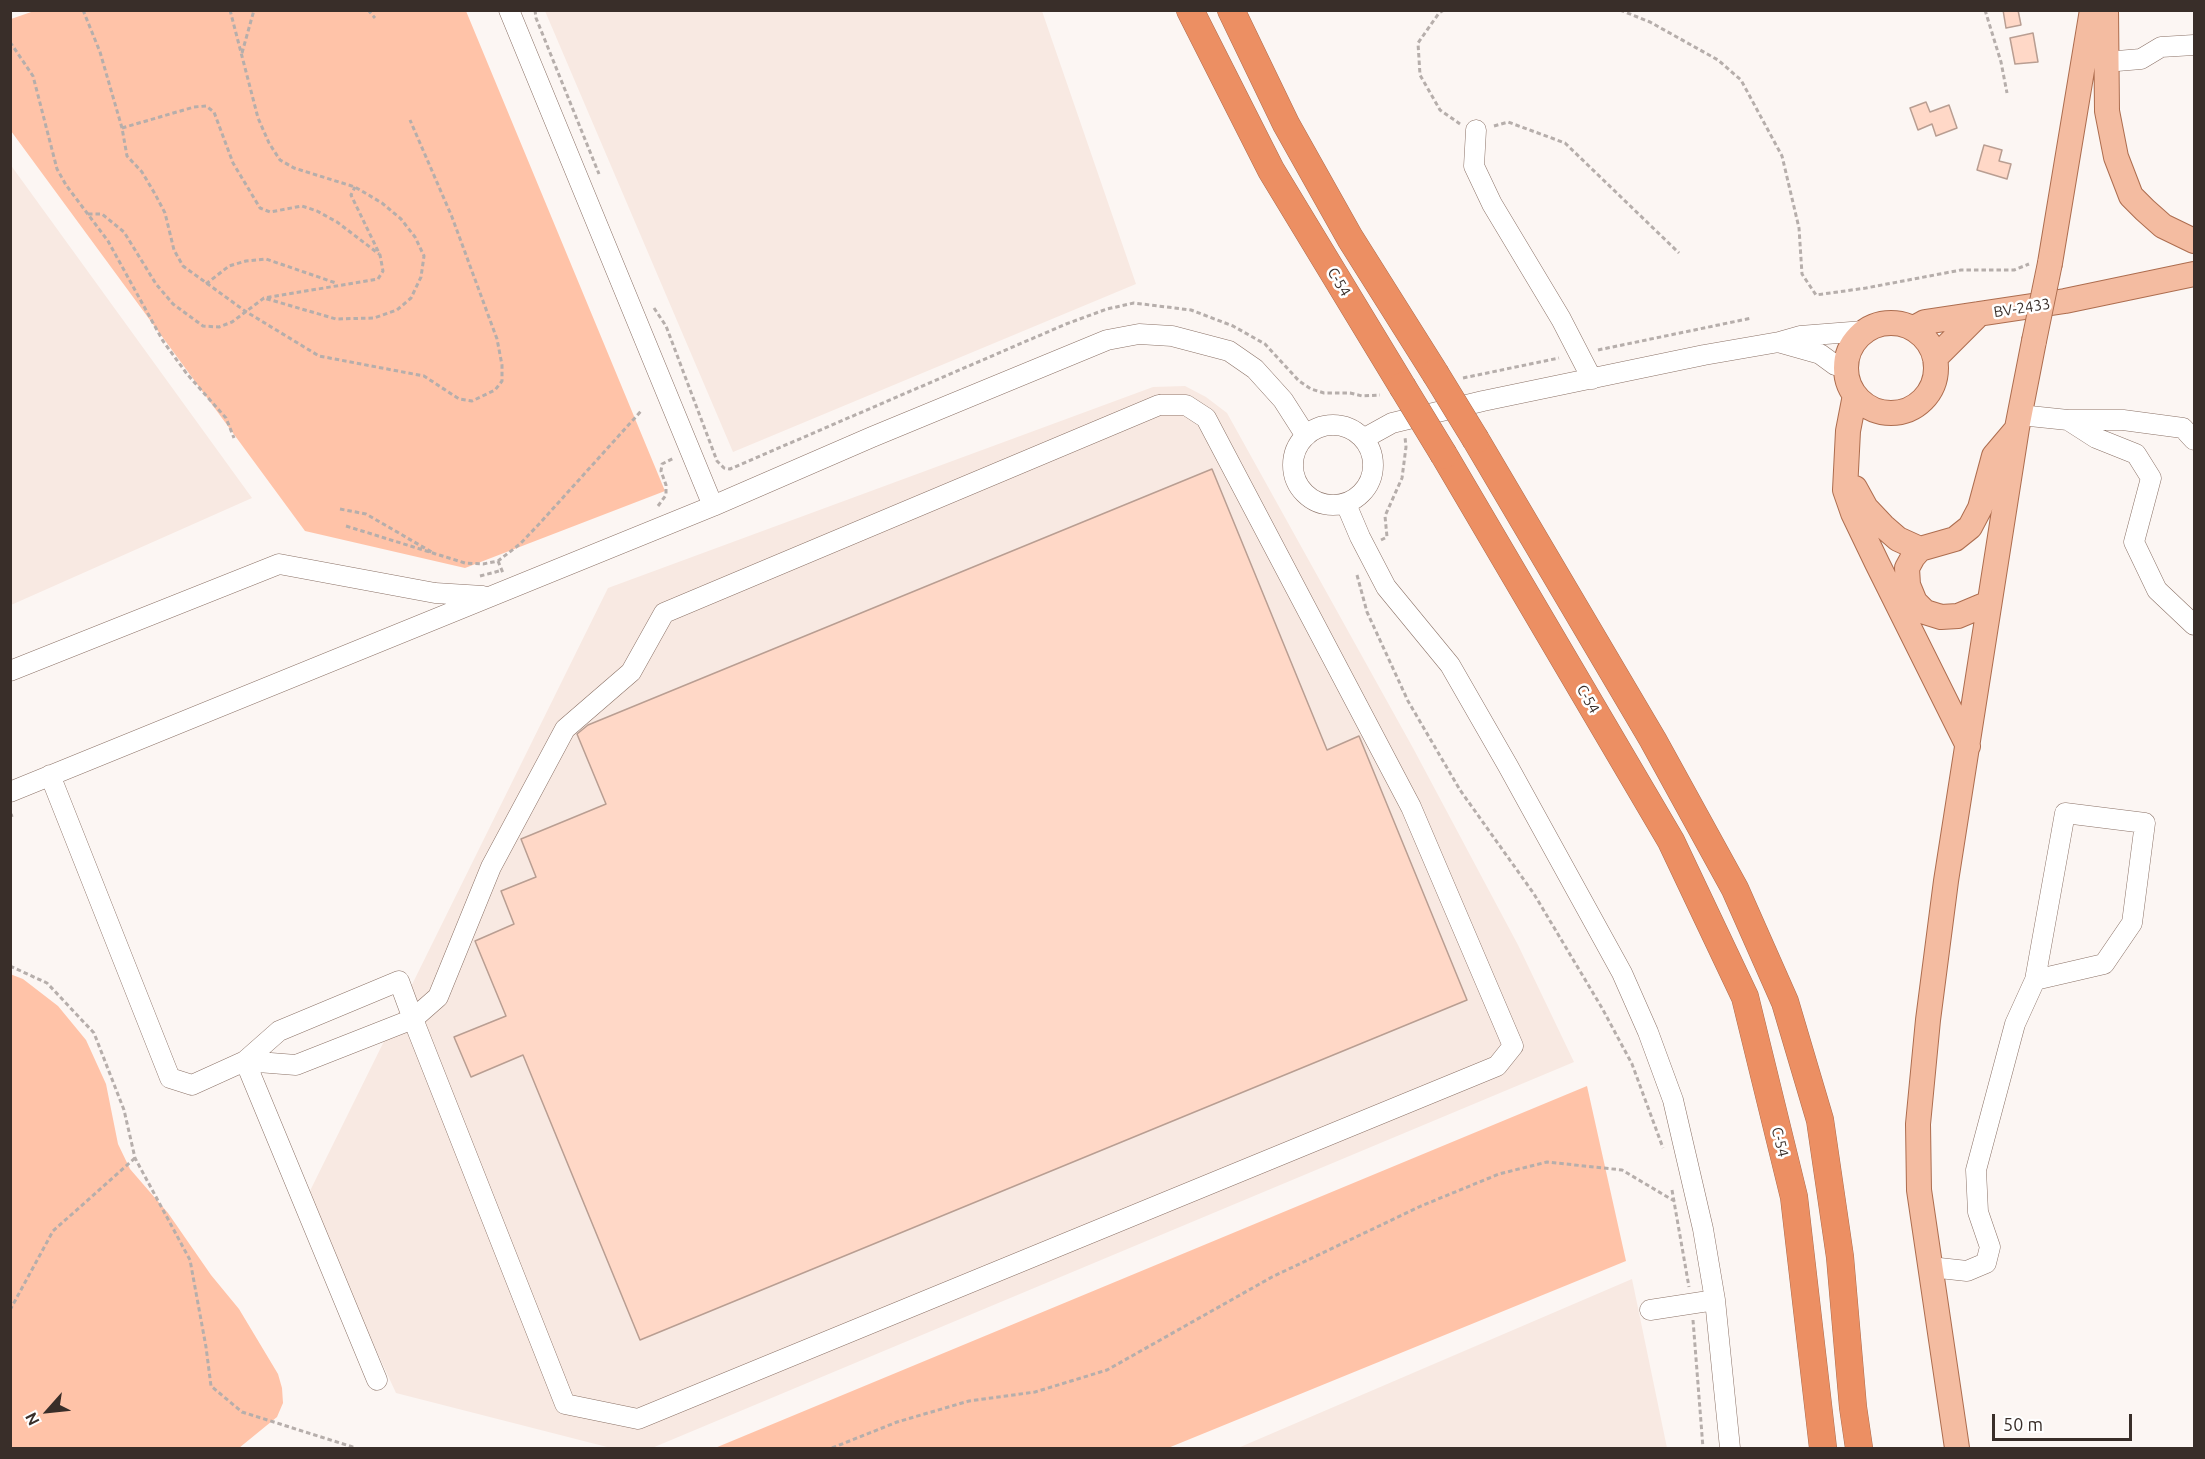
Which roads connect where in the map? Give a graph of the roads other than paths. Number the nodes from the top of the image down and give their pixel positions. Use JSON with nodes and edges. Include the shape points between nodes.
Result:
{"nodes":[{"id":1,"x":509,"y":10,"type":"edge"},
{"id":2,"x":1190,"y":10,"type":"edge"},
{"id":3,"x":1231,"y":10,"type":"edge"},
{"id":4,"x":2092,"y":10,"type":"edge"},
{"id":5,"x":2106,"y":10,"type":"edge"},
{"id":6,"x":2194,"y":45,"type":"edge"},
{"id":7,"x":2105,"y":62,"type":"junction"},
{"id":8,"x":1476,"y":130,"type":"road end"},
{"id":9,"x":2194,"y":241,"type":"edge"},
{"id":10,"x":2194,"y":274,"type":"edge"},
{"id":11,"x":1979,"y":314,"type":"junction"},
{"id":12,"x":1914,"y":328,"type":"junction"},
{"id":13,"x":1864,"y":331,"type":"junction"},
{"id":14,"x":1779,"y":342,"type":"junction"},
{"id":15,"x":1935,"y":358,"type":"junction"},
{"id":16,"x":1845,"y":367,"type":"junction"},
{"id":17,"x":1592,"y":379,"type":"junction"},
{"id":18,"x":1855,"y":395,"type":"junction"},
{"id":19,"x":1890,"y":413,"type":"junction"},
{"id":20,"x":2068,"y":420,"type":"junction"},
{"id":21,"x":2019,"y":421,"type":"junction"},
{"id":22,"x":1305,"y":436,"type":"junction"},
{"id":23,"x":1363,"y":439,"type":"junction"},
{"id":24,"x":2194,"y":440,"type":"edge"},
{"id":25,"x":1846,"y":458,"type":"junction"},
{"id":26,"x":1346,"y":504,"type":"junction"},
{"id":27,"x":713,"y":506,"type":"junction"},
{"id":28,"x":1920,"y":549,"type":"junction"},
{"id":29,"x":489,"y":596,"type":"junction"},
{"id":30,"x":1989,"y":603,"type":"junction"},
{"id":31,"x":2194,"y":625,"type":"edge"},
{"id":32,"x":10,"y":671,"type":"edge"},
{"id":33,"x":1968,"y":746,"type":"junction"},
{"id":34,"x":50,"y":775,"type":"junction"},
{"id":35,"x":10,"y":792,"type":"edge"},
{"id":36,"x":2035,"y":980,"type":"junction"},
{"id":37,"x":412,"y":1019,"type":"junction"},
{"id":38,"x":245,"y":1061,"type":"junction"},
{"id":39,"x":1929,"y":1267,"type":"junction"},
{"id":40,"x":1715,"y":1300,"type":"junction"},
{"id":41,"x":1650,"y":1310,"type":"dead end"},
{"id":42,"x":377,"y":1380,"type":"dead end"},
{"id":43,"x":1730,"y":1449,"type":"edge"},
{"id":44,"x":1823,"y":1449,"type":"edge"},
{"id":45,"x":1859,"y":1449,"type":"edge"},
{"id":46,"x":1957,"y":1449,"type":"edge"}],
"edges":[{"from":1,"to":27,"type":"street"},
{"from":2,"to":44,"type":"highway","name":"C-54","number":"C-54","bridge":true,"via":[[1272,170],[1395,389],[1444,455],[1671,841],[1745,997],[1794,1197]]},
{"from":3,"to":45,"type":"highway","bridge":true,"via":[[1292,135],[1350,238],[1444,376],[1476,440],[1653,740],[1735,889],[1785,1002],[1820,1120],[1840,1257]]},
{"from":4,"to":21,"type":"main road","bridge":true,"via":[[2051,259]]},
{"from":5,"to":7,"type":"main road"},
{"from":6,"to":7,"type":"street","via":[[2161,47],[2141,59]]},
{"from":7,"to":9,"type":"main road","via":[[2107,111],[2116,157],[2131,196],[2163,226]]},
{"from":8,"to":17,"type":"street","via":[[1474,166]]},
{"from":10,"to":11,"type":"main road","name":"BV-2433","number":"BV-2433"},
{"from":11,"to":12,"type":"main road","name":"BV-2433","via":[[1925,322]]},
{"from":11,"to":15,"type":"main road","name":"BV-2433"},
{"from":12,"to":13,"type":"main road","name":"BV-2433","via":[[1888,322]]},
{"from":12,"to":15,"type":"main road"},
{"from":13,"to":14,"type":"street","via":[[1809,334]]},
{"from":13,"to":16,"type":"main road","via":[[1854,341]]},
{"from":14,"to":16,"type":"street","via":[[1813,351]]},
{"from":14,"to":17,"type":"street"},
{"from":15,"to":19,"type":"main road","via":[[1933,385],[1926,396],[1910,408]]},
{"from":16,"to":18,"type":"main road"},
{"from":17,"to":23,"type":"street","via":[[1392,423]]},
{"from":18,"to":19,"type":"main road","via":[[1870,408]]},
{"from":18,"to":25,"type":"main road"},
{"from":19,"to":25,"type":"main road","via":[[1875,422]]},
{"from":20,"to":21,"type":"street"},
{"from":20,"to":24,"type":"street","via":[[2122,420],[2183,428]]},
{"from":20,"to":31,"type":"street","via":[[2096,438],[2136,454],[2151,478],[2134,542],[2157,590]]},
{"from":21,"to":28,"type":"main road","via":[[1994,456],[1980,508],[1970,527],[1955,539]]},
{"from":21,"to":30,"type":"main road"},
{"from":22,"to":23,"type":"street","via":[[1328,425],[1347,428]]},
{"from":22,"to":26,"type":"street","via":[[1293,460],[1299,486],[1319,503]]},
{"from":22,"to":27,"type":"street","via":[[1283,400],[1255,369],[1229,351],[1172,336],[1138,334],[1107,340]]},
{"from":23,"to":26,"type":"street","via":[[1370,450],[1372,476],[1362,493]]},
{"from":25,"to":28,"type":"main road","via":[[1866,508],[1899,539]]},
{"from":25,"to":33,"type":"main road","via":[[1845,490],[1853,513]]},
{"from":26,"to":40,"type":"street","via":[[1386,587],[1450,665],[1622,973],[1673,1100]]},
{"from":27,"to":29,"type":"street"},
{"from":28,"to":30,"type":"main road","via":[[1907,568],[1908,585],[1915,602],[1925,612],[1941,617],[1958,616]]},
{"from":29,"to":32,"type":"street","via":[[435,593],[279,564]]},
{"from":29,"to":34,"type":"street"},
{"from":30,"to":33,"type":"main road"},
{"from":33,"to":39,"type":"main road","via":[[1946,880],[1918,1124],[1920,1190]]},
{"from":34,"to":35,"type":"street"},
{"from":34,"to":38,"type":"street","via":[[170,1078],[192,1085]]},
{"from":36,"to":36,"type":"street","via":[[2104,964],[2132,922],[2145,823],[2065,813]]},
{"from":36,"to":39,"type":"street","via":[[2015,1024],[1976,1170],[1978,1212],[1990,1247],[1986,1263],[1967,1271]]},
{"from":37,"to":37,"type":"street","via":[[565,1404],[638,1419],[1497,1066],[1513,1046],[1411,807],[1206,418],[1186,405],[1159,405],[664,613],[631,672],[565,729],[491,867],[438,997]]},
{"from":37,"to":38,"type":"street","via":[[296,1065]]},
{"from":37,"to":38,"type":"street","via":[[399,981],[279,1031]]},
{"from":38,"to":42,"type":"street"},
{"from":39,"to":46,"type":"main road"},
{"from":40,"to":41,"type":"street"},
{"from":40,"to":43,"type":"street"}]}
